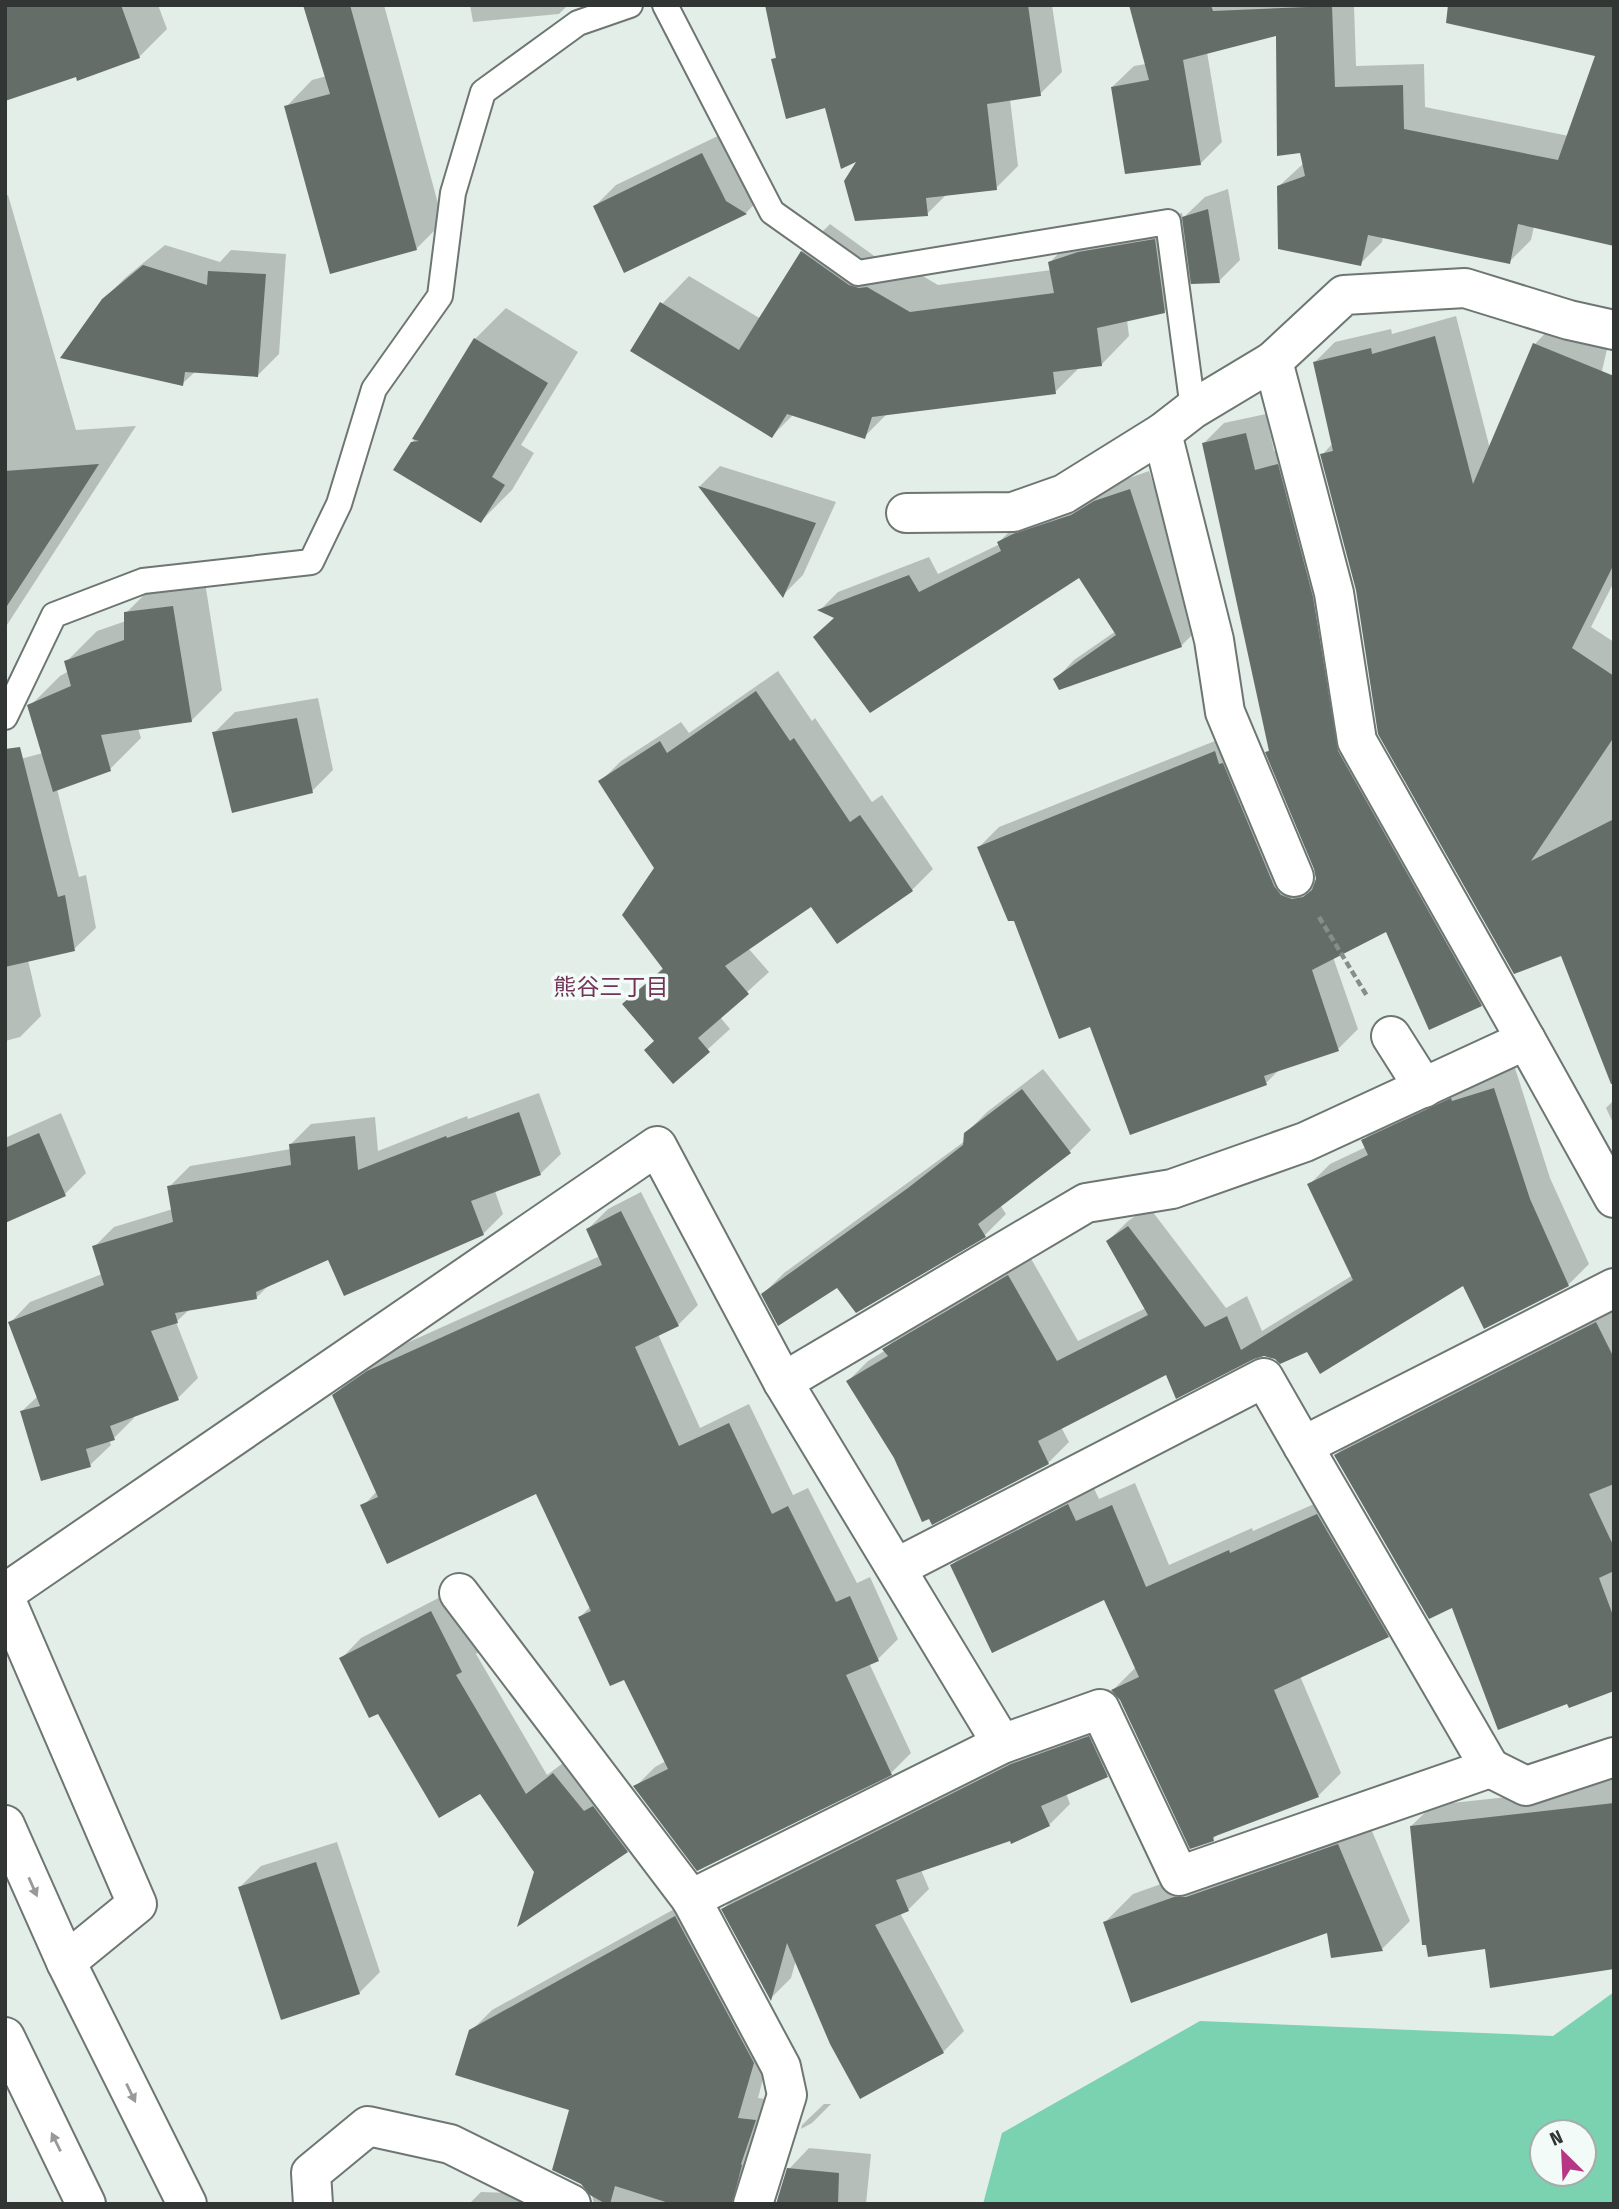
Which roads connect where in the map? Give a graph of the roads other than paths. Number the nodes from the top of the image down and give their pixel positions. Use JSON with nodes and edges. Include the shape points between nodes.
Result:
{"nodes":[{"id":1,"x":630,"y":5,"type":"edge"},
{"id":2,"x":665,"y":5,"type":"edge"},
{"id":3,"x":1614,"y":330,"type":"edge"},
{"id":4,"x":1273,"y":361,"type":"junction"},
{"id":5,"x":1193,"y":410,"type":"junction"},
{"id":6,"x":1162,"y":433,"type":"junction"},
{"id":7,"x":906,"y":513,"type":"dead end"},
{"id":8,"x":5,"y":717,"type":"edge"},
{"id":9,"x":1294,"y":877,"type":"road end"},
{"id":10,"x":1391,"y":1036,"type":"road end"},
{"id":11,"x":1525,"y":1040,"type":"junction"},
{"id":12,"x":1424,"y":1088,"type":"junction"},
{"id":13,"x":1614,"y":1198,"type":"edge"},
{"id":14,"x":1614,"y":1288,"type":"edge"},
{"id":15,"x":783,"y":1382,"type":"junction"},
{"id":16,"x":1303,"y":1446,"type":"junction"},
{"id":17,"x":895,"y":1568,"type":"junction"},
{"id":18,"x":459,"y":1593,"type":"dead end"},
{"id":19,"x":5,"y":1596,"type":"edge"},
{"id":20,"x":1002,"y":1744,"type":"junction"},
{"id":21,"x":1614,"y":1757,"type":"edge"},
{"id":22,"x":1490,"y":1768,"type":"junction"},
{"id":23,"x":5,"y":1825,"type":"edge"},
{"id":24,"x":691,"y":1899,"type":"junction"},
{"id":25,"x":66,"y":1962,"type":"junction"},
{"id":26,"x":5,"y":2037,"type":"edge"},
{"id":27,"x":86,"y":2204,"type":"edge"},
{"id":28,"x":187,"y":2204,"type":"edge"},
{"id":29,"x":313,"y":2204,"type":"edge"},
{"id":30,"x":571,"y":2204,"type":"edge"},
{"id":31,"x":753,"y":2204,"type":"edge"}],
"edges":[{"from":1,"to":8,"type":"lane","via":[[578,23],[483,92],[453,193],[440,296],[374,389],[340,504],[311,562],[143,581],[54,615]]},
{"from":2,"to":5,"type":"lane","via":[[772,212],[858,273],[1168,222]]},
{"from":3,"to":4,"type":"street","via":[[1465,288],[1344,295]]},
{"from":4,"to":5,"type":"street"},
{"from":4,"to":11,"type":"street","via":[[1334,593],[1357,741]]},
{"from":5,"to":6,"type":"street"},
{"from":6,"to":7,"type":"street","via":[[1064,495],[1013,512]]},
{"from":6,"to":9,"type":"street","via":[[1214,640],[1225,712]]},
{"from":10,"to":12,"type":"street"},
{"from":11,"to":12,"type":"street"},
{"from":11,"to":13,"type":"street"},
{"from":12,"to":15,"type":"street","via":[[1305,1142],[1172,1189],[1086,1203]]},
{"from":14,"to":16,"type":"street"},
{"from":15,"to":17,"type":"street"},
{"from":15,"to":19,"type":"street","via":[[657,1146]]},
{"from":16,"to":17,"type":"street","via":[[1264,1378]]},
{"from":16,"to":22,"type":"street"},
{"from":17,"to":20,"type":"street"},
{"from":18,"to":24,"type":"street"},
{"from":19,"to":25,"type":"street","via":[[137,1904]]},
{"from":20,"to":22,"type":"street","via":[[1100,1709],[1178,1876]]},
{"from":20,"to":24,"type":"street"},
{"from":21,"to":22,"type":"street","via":[[1526,1786]]},
{"from":23,"to":25,"type":"street","one_way":true},
{"from":24,"to":31,"type":"street","via":[[781,2067],[787,2095]]},
{"from":25,"to":28,"type":"street","one_way":true},
{"from":27,"to":26,"type":"street","one_way":true},
{"from":29,"to":30,"type":"street","via":[[311,2173],[368,2126],[450,2144]]}]}
